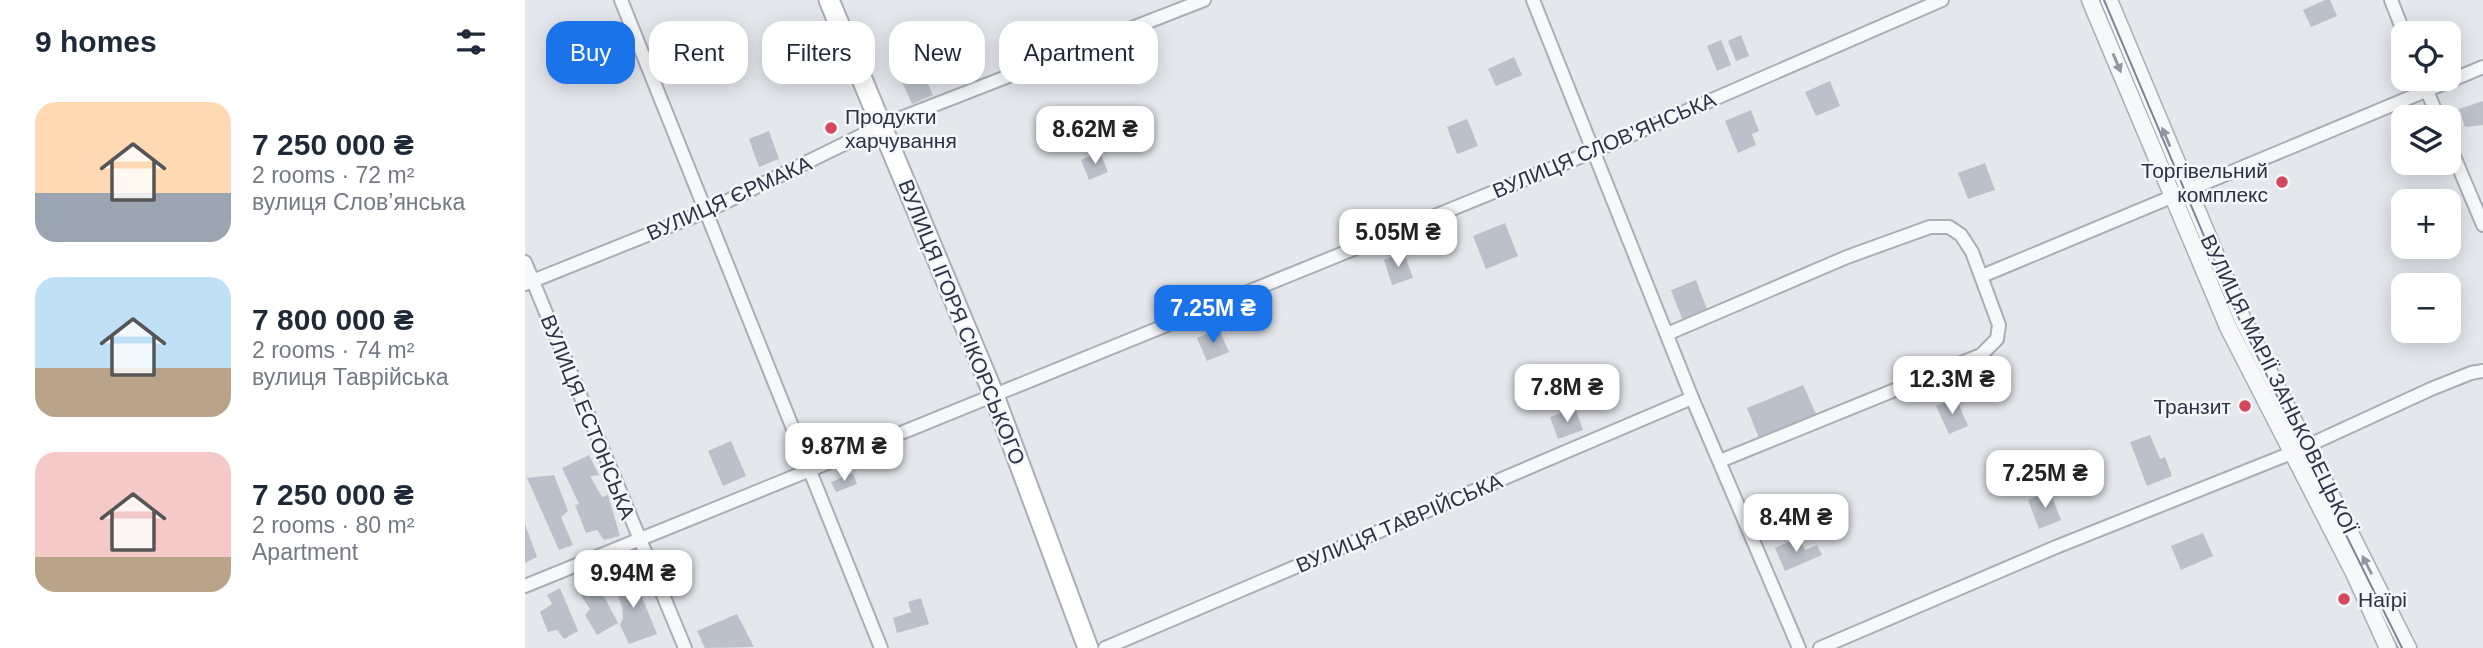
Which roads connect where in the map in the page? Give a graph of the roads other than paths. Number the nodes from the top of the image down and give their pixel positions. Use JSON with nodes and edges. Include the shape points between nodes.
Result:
{"nodes":[{"id":1,"x":621,"y":0,"type":"edge"},
{"id":2,"x":829,"y":0,"type":"edge"},
{"id":3,"x":1204,"y":0,"type":"edge"},
{"id":4,"x":1533,"y":0,"type":"edge"},
{"id":5,"x":1942,"y":0,"type":"edge"},
{"id":6,"x":2090,"y":0,"type":"edge"},
{"id":7,"x":2109,"y":0,"type":"edge"},
{"id":8,"x":2391,"y":0,"type":"edge"},
{"id":9,"x":2399,"y":21,"type":"edge"},
{"id":10,"x":2483,"y":67,"type":"edge"},
{"id":11,"x":2461,"y":74,"type":"edge"},
{"id":12,"x":2410,"y":91,"type":"edge"},
{"id":13,"x":883,"y":125,"type":"junction"},
{"id":14,"x":1592,"y":152,"type":"junction"},
{"id":15,"x":2461,"y":173,"type":"edge"},
{"id":16,"x":2181,"y":193,"type":"junction"},
{"id":17,"x":707,"y":211,"type":"junction"},
{"id":18,"x":2483,"y":225,"type":"edge"},
{"id":19,"x":525,"y":262,"type":"edge"},
{"id":20,"x":1982,"y":276,"type":"junction"},
{"id":21,"x":529,"y":283,"type":"edge"},
{"id":22,"x":1667,"y":334,"type":"junction"},
{"id":23,"x":2483,"y":371,"type":"edge"},
{"id":24,"x":993,"y":393,"type":"junction"},
{"id":25,"x":1692,"y":398,"type":"junction"},
{"id":26,"x":2301,"y":449,"type":"junction"},
{"id":27,"x":1720,"y":461,"type":"junction"},
{"id":28,"x":811,"y":471,"type":"junction"},
{"id":29,"x":639,"y":539,"type":"junction"},
{"id":30,"x":525,"y":586,"type":"edge"},
{"id":31,"x":685,"y":648,"type":"edge"},
{"id":32,"x":881,"y":648,"type":"edge"},
{"id":33,"x":1088,"y":648,"type":"edge"},
{"id":34,"x":1105,"y":648,"type":"edge"},
{"id":35,"x":1799,"y":648,"type":"edge"},
{"id":36,"x":1820,"y":648,"type":"edge"},
{"id":37,"x":2388,"y":648,"type":"edge"},
{"id":38,"x":2408,"y":648,"type":"edge"}],
"edges":[{"from":1,"to":17,"type":"street"},
{"from":2,"to":13,"type":"main road","name":"ВУЛИЦЯ ІГОРЯ СІКОРСЬКОГО"},
{"from":3,"to":13,"type":"street","name":"ВУЛИЦЯ ЄРМАКА"},
{"from":4,"to":14,"type":"street"},
{"from":5,"to":14,"type":"street","name":"ВУЛИЦЯ СЛОВ’ЯНСЬКА"},
{"from":6,"to":16,"type":"street","name":"ВУЛИЦЯ МАРІЇ ЗАНЬКОВЕЦЬКОЇ","one_way":true},
{"from":16,"to":7,"type":"street","name":"ВУЛИЦЯ МАРІЇ ЗАНЬКОВЕЦЬКОЇ","one_way":true},
{"from":8,"to":9,"type":"street"},
{"from":10,"to":11,"type":"street"},
{"from":12,"to":16,"type":"street"},
{"from":13,"to":17,"type":"street","name":"ВУЛИЦЯ ЄРМАКА"},
{"from":13,"to":24,"type":"main road","name":"ВУЛИЦЯ ІГОРЯ СІКОРСЬКОГО"},
{"from":14,"to":22,"type":"street"},
{"from":14,"to":24,"type":"street","name":"ВУЛИЦЯ СЛОВ’ЯНСЬКА"},
{"from":15,"to":18,"type":"street"},
{"from":16,"to":20,"type":"street"},
{"from":16,"to":26,"type":"street","name":"ВУЛИЦЯ МАРІЇ ЗАНЬКОВЕЦЬКОЇ","via":[[2228,327]]},
{"from":17,"to":21,"type":"street","name":"ВУЛИЦЯ ЄРМАКА"},
{"from":17,"to":28,"type":"street"},
{"from":19,"to":21,"type":"street","name":"ВУЛИЦЯ ЕСТОНСЬКА"},
{"from":20,"to":22,"type":"street","via":[[1961,235],[1949,227],[1930,227]]},
{"from":20,"to":27,"type":"street","via":[[1999,325],[1997,339],[1981,355]]},
{"from":21,"to":29,"type":"street","name":"ВУЛИЦЯ ЕСТОНСЬКА"},
{"from":22,"to":25,"type":"street"},
{"from":23,"to":26,"type":"street","via":[[2431,389]]},
{"from":24,"to":28,"type":"street","name":"ВУЛИЦЯ СЛОВ’ЯНСЬКА"},
{"from":24,"to":33,"type":"main road","name":"ВУЛИЦЯ ІГОРЯ СІКОРСЬКОГО"},
{"from":25,"to":27,"type":"street"},
{"from":25,"to":34,"type":"street","name":"ВУЛИЦЯ ТАВРІЙСЬКА"},
{"from":26,"to":36,"type":"street"},
{"from":26,"to":37,"type":"street","name":"ВУЛИЦЯ МАРІЇ ЗАНЬКОВЕЦЬКОЇ"},
{"from":38,"to":26,"type":"street","name":"ВУЛИЦЯ МАРІЇ ЗАНЬКОВЕЦЬКОЇ","one_way":true},
{"from":27,"to":35,"type":"street"},
{"from":28,"to":29,"type":"street","name":"ВУЛИЦЯ СЛОВ’ЯНСЬКА"},
{"from":28,"to":32,"type":"street"},
{"from":29,"to":30,"type":"street","name":"ВУЛИЦЯ СЛОВ’ЯНСЬКА"},
{"from":29,"to":31,"type":"street","name":"ВУЛИЦЯ ЕСТОНСЬКА"}]}
